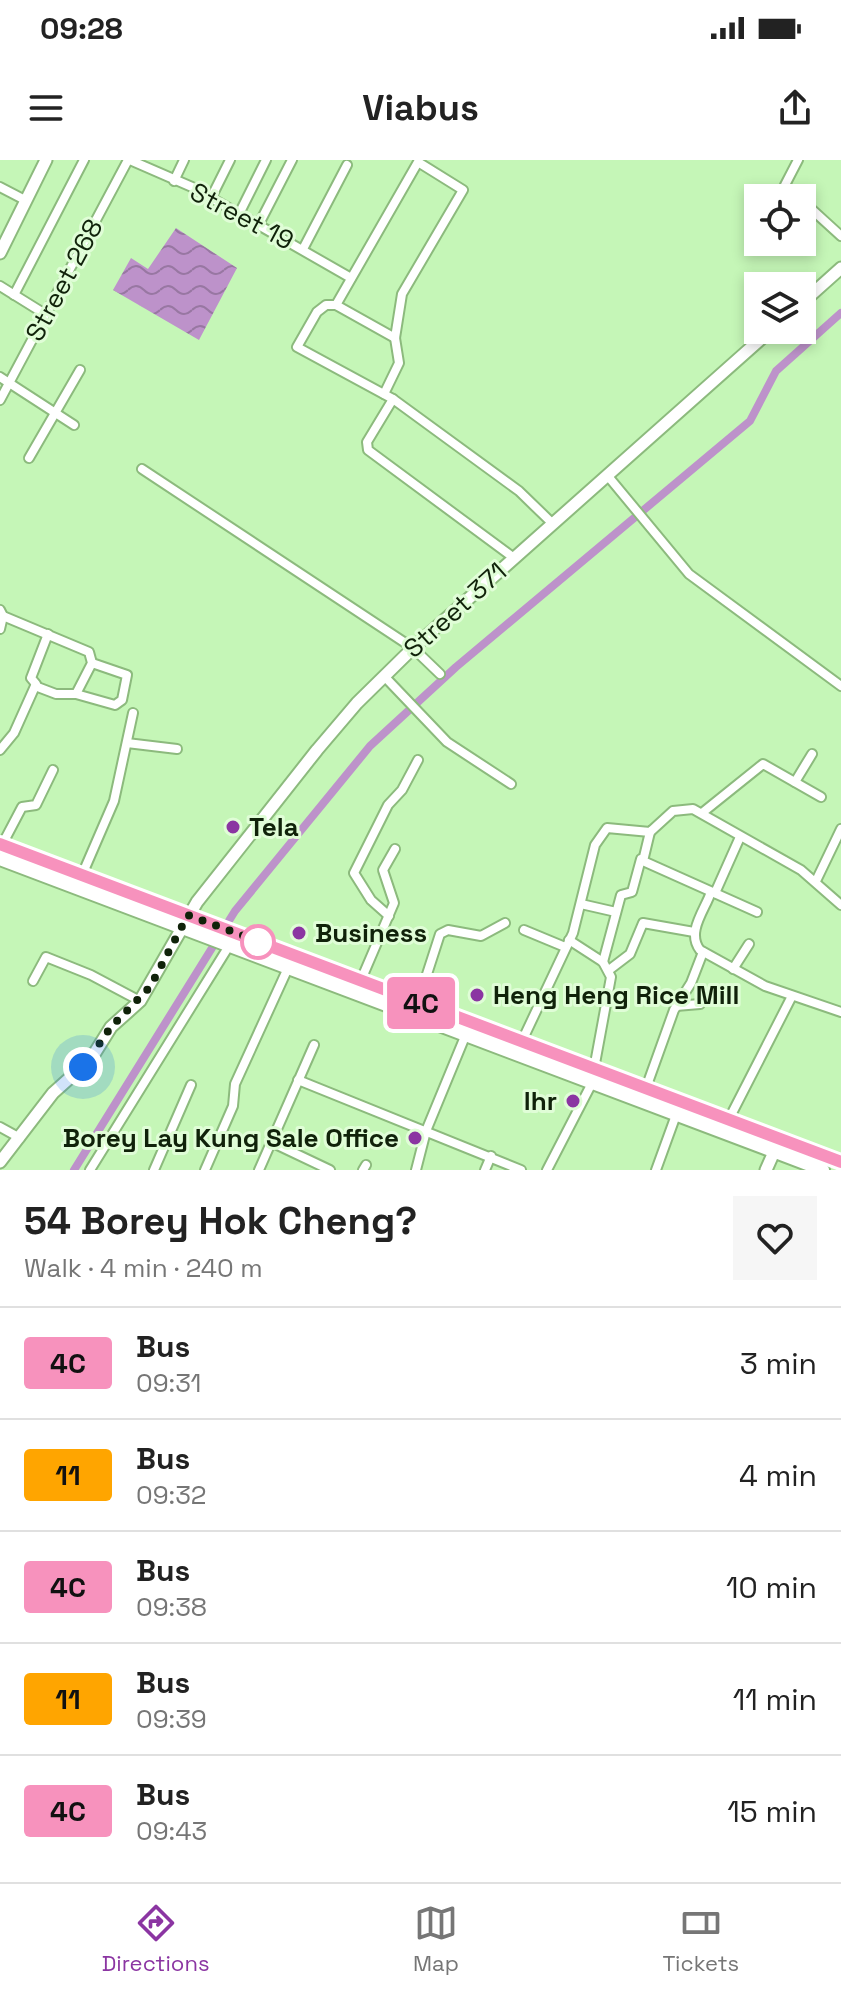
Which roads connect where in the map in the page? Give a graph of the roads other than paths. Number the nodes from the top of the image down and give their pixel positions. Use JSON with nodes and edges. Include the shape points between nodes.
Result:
{"nodes":[{"id":1,"x":46,"y":160,"type":"edge"},
{"id":2,"x":84,"y":160,"type":"edge"},
{"id":3,"x":132,"y":160,"type":"edge"},
{"id":4,"x":184,"y":160,"type":"edge"},
{"id":5,"x":230,"y":160,"type":"edge"},
{"id":6,"x":266,"y":160,"type":"edge"},
{"id":7,"x":292,"y":160,"type":"edge"},
{"id":8,"x":798,"y":160,"type":"edge"},
{"id":9,"x":347,"y":165,"type":"dead end"},
{"id":10,"x":174,"y":181,"type":"junction"},
{"id":11,"x":0,"y":187,"type":"edge"},
{"id":12,"x":211,"y":198,"type":"junction"},
{"id":13,"x":25,"y":200,"type":"junction"},
{"id":14,"x":239,"y":214,"type":"junction"},
{"id":15,"x":259,"y":224,"type":"junction"},
{"id":16,"x":841,"y":236,"type":"edge"},
{"id":17,"x":303,"y":249,"type":"junction"},
{"id":18,"x":0,"y":253,"type":"edge"},
{"id":19,"x":841,"y":268,"type":"edge"},
{"id":20,"x":351,"y":278,"type":"junction"},
{"id":21,"x":0,"y":286,"type":"edge"},
{"id":22,"x":816,"y":290,"type":"edge"},
{"id":23,"x":14,"y":295,"type":"junction"},
{"id":24,"x":336,"y":305,"type":"junction"},
{"id":25,"x":45,"y":314,"type":"junction"},
{"id":26,"x":395,"y":338,"type":"junction"},
{"id":27,"x":755,"y":344,"type":"edge"},
{"id":28,"x":80,"y":370,"type":"dead end"},
{"id":29,"x":0,"y":377,"type":"edge"},
{"id":30,"x":9,"y":384,"type":"junction"},
{"id":31,"x":384,"y":394,"type":"junction"},
{"id":32,"x":393,"y":399,"type":"junction"},
{"id":33,"x":0,"y":400,"type":"edge"},
{"id":34,"x":56,"y":413,"type":"junction"},
{"id":35,"x":74,"y":425,"type":"dead end"},
{"id":36,"x":29,"y":458,"type":"dead end"},
{"id":37,"x":142,"y":469,"type":"dead end"},
{"id":38,"x":607,"y":475,"type":"junction"},
{"id":39,"x":553,"y":524,"type":"junction"},
{"id":40,"x":514,"y":558,"type":"junction"},
{"id":41,"x":1,"y":613,"type":"edge"},
{"id":42,"x":0,"y":629,"type":"edge"},
{"id":43,"x":48,"y":634,"type":"junction"},
{"id":44,"x":413,"y":648,"type":"junction"},
{"id":45,"x":92,"y":663,"type":"junction"},
{"id":46,"x":440,"y":674,"type":"dead end"},
{"id":47,"x":384,"y":676,"type":"junction"},
{"id":48,"x":35,"y":686,"type":"junction"},
{"id":49,"x":841,"y":686,"type":"edge"},
{"id":50,"x":76,"y":694,"type":"junction"},
{"id":51,"x":133,"y":713,"type":"dead end"},
{"id":52,"x":127,"y":743,"type":"junction"},
{"id":53,"x":177,"y":749,"type":"dead end"},
{"id":54,"x":0,"y":750,"type":"edge"},
{"id":55,"x":812,"y":754,"type":"dead end"},
{"id":56,"x":418,"y":760,"type":"dead end"},
{"id":57,"x":53,"y":770,"type":"dead end"},
{"id":58,"x":795,"y":782,"type":"junction"},
{"id":59,"x":511,"y":784,"type":"dead end"},
{"id":60,"x":821,"y":797,"type":"dead end"},
{"id":61,"x":702,"y":813,"type":"junction"},
{"id":62,"x":841,"y":829,"type":"edge"},
{"id":63,"x":650,"y":832,"type":"junction"},
{"id":64,"x":740,"y":837,"type":"junction"},
{"id":65,"x":1,"y":844,"type":"edge"},
{"id":66,"x":395,"y":849,"type":"dead end"},
{"id":67,"x":0,"y":859,"type":"edge"},
{"id":68,"x":641,"y":859,"type":"junction"},
{"id":69,"x":82,"y":875,"type":"junction"},
{"id":70,"x":816,"y":881,"type":"junction"},
{"id":71,"x":713,"y":892,"type":"junction"},
{"id":72,"x":581,"y":904,"type":"junction"},
{"id":73,"x":841,"y":905,"type":"edge"},
{"id":74,"x":616,"y":912,"type":"junction"},
{"id":75,"x":757,"y":912,"type":"dead end"},
{"id":76,"x":188,"y":915,"type":"junction"},
{"id":77,"x":389,"y":916,"type":"junction"},
{"id":78,"x":505,"y":923,"type":"dead end"},
{"id":79,"x":179,"y":929,"type":"junction"},
{"id":80,"x":524,"y":930,"type":"dead end"},
{"id":81,"x":694,"y":932,"type":"junction"},
{"id":82,"x":235,"y":933,"type":"junction"},
{"id":83,"x":567,"y":944,"type":"junction"},
{"id":84,"x":749,"y":944,"type":"dead end"},
{"id":85,"x":230,"y":946,"type":"junction"},
{"id":86,"x":703,"y":952,"type":"junction"},
{"id":87,"x":603,"y":962,"type":"junction"},
{"id":88,"x":288,"y":968,"type":"junction"},
{"id":89,"x":733,"y":969,"type":"junction"},
{"id":90,"x":609,"y":970,"type":"junction"},
{"id":91,"x":361,"y":980,"type":"junction"},
{"id":92,"x":33,"y":981,"type":"dead end"},
{"id":93,"x":792,"y":996,"type":"junction"},
{"id":94,"x":140,"y":1001,"type":"junction"},
{"id":95,"x":418,"y":1002,"type":"junction"},
{"id":96,"x":700,"y":1004,"type":"dead end"},
{"id":97,"x":676,"y":1006,"type":"junction"},
{"id":98,"x":841,"y":1012,"type":"edge"},
{"id":99,"x":471,"y":1022,"type":"junction"},
{"id":100,"x":465,"y":1035,"type":"junction"},
{"id":101,"x":522,"y":1041,"type":"junction"},
{"id":102,"x":314,"y":1045,"type":"dead end"},
{"id":103,"x":594,"y":1069,"type":"junction"},
{"id":104,"x":298,"y":1080,"type":"junction"},
{"id":105,"x":592,"y":1083,"type":"junction"},
{"id":106,"x":191,"y":1085,"type":"dead end"},
{"id":107,"x":646,"y":1088,"type":"junction"},
{"id":108,"x":676,"y":1115,"type":"junction"},
{"id":109,"x":729,"y":1119,"type":"junction"},
{"id":110,"x":0,"y":1127,"type":"edge"},
{"id":111,"x":426,"y":1131,"type":"junction"},
{"id":112,"x":20,"y":1138,"type":"junction"},
{"id":113,"x":779,"y":1139,"type":"junction"},
{"id":114,"x":271,"y":1142,"type":"junction"},
{"id":115,"x":774,"y":1151,"type":"junction"},
{"id":116,"x":491,"y":1156,"type":"junction"},
{"id":117,"x":0,"y":1162,"type":"edge"},
{"id":118,"x":841,"y":1162,"type":"edge"},
{"id":119,"x":550,"y":1169,"type":"edge"},
{"id":120,"x":90,"y":1170,"type":"edge"},
{"id":121,"x":154,"y":1170,"type":"edge"},
{"id":122,"x":205,"y":1170,"type":"edge"},
{"id":123,"x":259,"y":1170,"type":"edge"},
{"id":124,"x":330,"y":1170,"type":"edge"},
{"id":125,"x":416,"y":1170,"type":"edge"},
{"id":126,"x":485,"y":1170,"type":"edge"},
{"id":127,"x":521,"y":1170,"type":"edge"},
{"id":128,"x":656,"y":1170,"type":"edge"},
{"id":129,"x":766,"y":1170,"type":"edge"},
{"id":130,"x":823,"y":1170,"type":"edge"}],
"edges":[{"from":1,"to":13,"type":"main road"},
{"from":2,"to":23,"type":"street"},
{"from":3,"to":10,"type":"street","name":"Street 19"},
{"from":3,"to":25,"type":"street","name":"Street 268"},
{"from":4,"to":10,"type":"street"},
{"from":5,"to":12,"type":"street"},
{"from":6,"to":14,"type":"street"},
{"from":7,"to":15,"type":"street"},
{"from":8,"to":16,"type":"street","via":[[785,182],[787,188]]},
{"from":9,"to":17,"type":"street"},
{"from":10,"to":12,"type":"street","name":"Street 19"},
{"from":11,"to":13,"type":"street"},
{"from":12,"to":14,"type":"street","name":"Street 19"},
{"from":13,"to":18,"type":"main road"},
{"from":14,"to":15,"type":"street","name":"Street 19"},
{"from":15,"to":17,"type":"street","name":"Street 19"},
{"from":17,"to":20,"type":"street","name":"Street 19"},
{"from":19,"to":22,"type":"main road"},
{"from":20,"to":24,"type":"street"},
{"from":20,"to":26,"type":"street","via":[[418,162],[463,190],[402,294]]},
{"from":21,"to":23,"type":"street"},
{"from":23,"to":25,"type":"street"},
{"from":24,"to":26,"type":"street"},
{"from":24,"to":31,"type":"street","via":[[317,312],[297,347]]},
{"from":25,"to":30,"type":"street","name":"Street 268"},
{"from":26,"to":31,"type":"street","via":[[399,363]]},
{"from":27,"to":38,"type":"main road","name":"Street 371"},
{"from":28,"to":34,"type":"street"},
{"from":29,"to":30,"type":"street"},
{"from":30,"to":33,"type":"street","name":"Street 268"},
{"from":30,"to":34,"type":"street"},
{"from":31,"to":32,"type":"street"},
{"from":32,"to":39,"type":"street","via":[[519,491]]},
{"from":32,"to":40,"type":"street","via":[[367,442],[368,450]]},
{"from":34,"to":35,"type":"street"},
{"from":34,"to":36,"type":"street"},
{"from":37,"to":44,"type":"street"},
{"from":38,"to":39,"type":"main road","name":"Street 371"},
{"from":38,"to":49,"type":"street","via":[[689,574]]},
{"from":39,"to":40,"type":"main road","name":"Street 371"},
{"from":40,"to":44,"type":"main road","name":"Street 371"},
{"from":41,"to":42,"type":"street"},
{"from":41,"to":43,"type":"street"},
{"from":43,"to":45,"type":"street","via":[[88,651]]},
{"from":43,"to":48,"type":"street","via":[[31,678]]},
{"from":44,"to":46,"type":"street"},
{"from":44,"to":47,"type":"main road","name":"Street 371"},
{"from":45,"to":50,"type":"street"},
{"from":45,"to":50,"type":"street","via":[[127,675],[122,700],[115,705]]},
{"from":47,"to":59,"type":"street","via":[[447,742]]},
{"from":47,"to":76,"type":"main road","name":"Street 371","via":[[317,750]]},
{"from":48,"to":50,"type":"street"},
{"from":48,"to":54,"type":"street","via":[[14,733]]},
{"from":51,"to":52,"type":"street"},
{"from":52,"to":53,"type":"street"},
{"from":52,"to":69,"type":"street","via":[[107,822]]},
{"from":55,"to":58,"type":"street"},
{"from":56,"to":77,"type":"street","via":[[354,873]]},
{"from":57,"to":65,"type":"street","via":[[36,805],[22,807]]},
{"from":58,"to":60,"type":"street"},
{"from":58,"to":61,"type":"street","via":[[760,765]]},
{"from":61,"to":63,"type":"street","via":[[677,809]]},
{"from":61,"to":64,"type":"street"},
{"from":62,"to":70,"type":"street"},
{"from":63,"to":68,"type":"street"},
{"from":63,"to":72,"type":"street","via":[[613,827],[602,831]]},
{"from":64,"to":70,"type":"street"},
{"from":64,"to":71,"type":"street"},
{"from":65,"to":69,"type":"main road"},
{"from":66,"to":77,"type":"street","via":[[383,870],[394,903]]},
{"from":67,"to":79,"type":"main road"},
{"from":68,"to":71,"type":"street"},
{"from":68,"to":74,"type":"street","via":[[633,890],[621,894]]},
{"from":69,"to":76,"type":"main road"},
{"from":70,"to":73,"type":"street"},
{"from":71,"to":75,"type":"street"},
{"from":71,"to":81,"type":"street"},
{"from":72,"to":74,"type":"street"},
{"from":72,"to":83,"type":"street"},
{"from":74,"to":87,"type":"street"},
{"from":76,"to":79,"type":"main road","name":"Street 371"},
{"from":76,"to":82,"type":"main road"},
{"from":77,"to":91,"type":"street"},
{"from":78,"to":95,"type":"street","via":[[481,936],[448,930],[440,934]]},
{"from":79,"to":85,"type":"main road"},
{"from":79,"to":94,"type":"main road","name":"Street 371"},
{"from":80,"to":83,"type":"street"},
{"from":81,"to":86,"type":"street"},
{"from":81,"to":90,"type":"street","via":[[643,923],[630,954]]},
{"from":82,"to":85,"type":"street"},
{"from":82,"to":91,"type":"main road"},
{"from":83,"to":87,"type":"street"},
{"from":83,"to":101,"type":"street"},
{"from":84,"to":89,"type":"street"},
{"from":85,"to":88,"type":"main road"},
{"from":85,"to":120,"type":"street"},
{"from":86,"to":89,"type":"street"},
{"from":86,"to":97,"type":"street"},
{"from":87,"to":90,"type":"street"},
{"from":88,"to":100,"type":"main road"},
{"from":88,"to":122,"type":"street","via":[[235,1084],[233,1106]]},
{"from":89,"to":93,"type":"street"},
{"from":90,"to":103,"type":"street"},
{"from":91,"to":95,"type":"main road"},
{"from":92,"to":94,"type":"street","via":[[46,957]]},
{"from":93,"to":98,"type":"street"},
{"from":93,"to":109,"type":"street"},
{"from":94,"to":112,"type":"main road","name":"Street 371","via":[[111,1027],[91,1059],[53,1093]]},
{"from":95,"to":99,"type":"main road"},
{"from":96,"to":97,"type":"street"},
{"from":97,"to":107,"type":"street"},
{"from":99,"to":100,"type":"street"},
{"from":99,"to":101,"type":"main road"},
{"from":100,"to":105,"type":"main road"},
{"from":100,"to":111,"type":"street"},
{"from":101,"to":103,"type":"main road"},
{"from":102,"to":104,"type":"street"},
{"from":103,"to":107,"type":"main road"},
{"from":104,"to":111,"type":"street"},
{"from":104,"to":114,"type":"street"},
{"from":105,"to":108,"type":"main road"},
{"from":105,"to":119,"type":"street"},
{"from":106,"to":121,"type":"street"},
{"from":107,"to":109,"type":"main road"},
{"from":108,"to":115,"type":"main road"},
{"from":108,"to":128,"type":"street"},
{"from":109,"to":113,"type":"main road"},
{"from":110,"to":112,"type":"street"},
{"from":111,"to":116,"type":"street"},
{"from":111,"to":125,"type":"street"},
{"from":112,"to":117,"type":"main road","name":"Street 371"},
{"from":113,"to":115,"type":"main road"},
{"from":113,"to":118,"type":"main road"},
{"from":114,"to":123,"type":"street"},
{"from":114,"to":124,"type":"street"},
{"from":115,"to":129,"type":"main road"},
{"from":115,"to":130,"type":"main road"},
{"from":116,"to":126,"type":"street"},
{"from":116,"to":127,"type":"street"}]}
